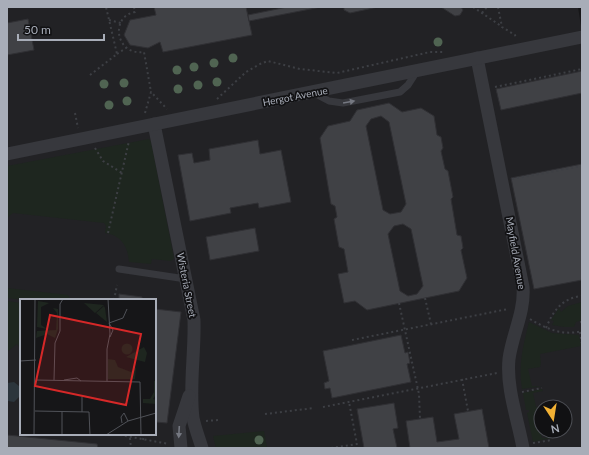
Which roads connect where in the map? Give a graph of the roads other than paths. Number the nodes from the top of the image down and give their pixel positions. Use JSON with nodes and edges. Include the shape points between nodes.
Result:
{"nodes":[{"id":1,"x":582,"y":37,"type":"edge"},
{"id":2,"x":477,"y":58,"type":"junction"},
{"id":3,"x":149,"y":120,"type":"junction"},
{"id":4,"x":7,"y":154,"type":"edge"},
{"id":5,"x":119,"y":269,"type":"dead end"},
{"id":6,"x":186,"y":280,"type":"junction"},
{"id":7,"x":192,"y":389,"type":"junction"},
{"id":8,"x":177,"y":446,"type":"edge"},
{"id":9,"x":202,"y":448,"type":"edge"},
{"id":10,"x":523,"y":448,"type":"edge"}],
"edges":[{"from":1,"to":2,"type":"street","name":"Hergot Avenue"},
{"from":2,"to":3,"type":"street","name":"Hergot Avenue","via":[[312,92]]},
{"from":2,"to":10,"type":"street","name":"Mayfield Avenue","via":[[523,287],[509,370]]},
{"from":3,"to":4,"type":"street","name":"Hergot Avenue"},
{"from":3,"to":6,"type":"street","name":"Wisteria Street"},
{"from":5,"to":6,"type":"lane"},
{"from":6,"to":7,"type":"street","name":"Wisteria Street","via":[[194,320]]},
{"from":7,"to":8,"type":"street","one_way":true,"via":[[179,426]]},
{"from":7,"to":9,"type":"street","name":"Wisteria Street","via":[[193,420]]}]}
